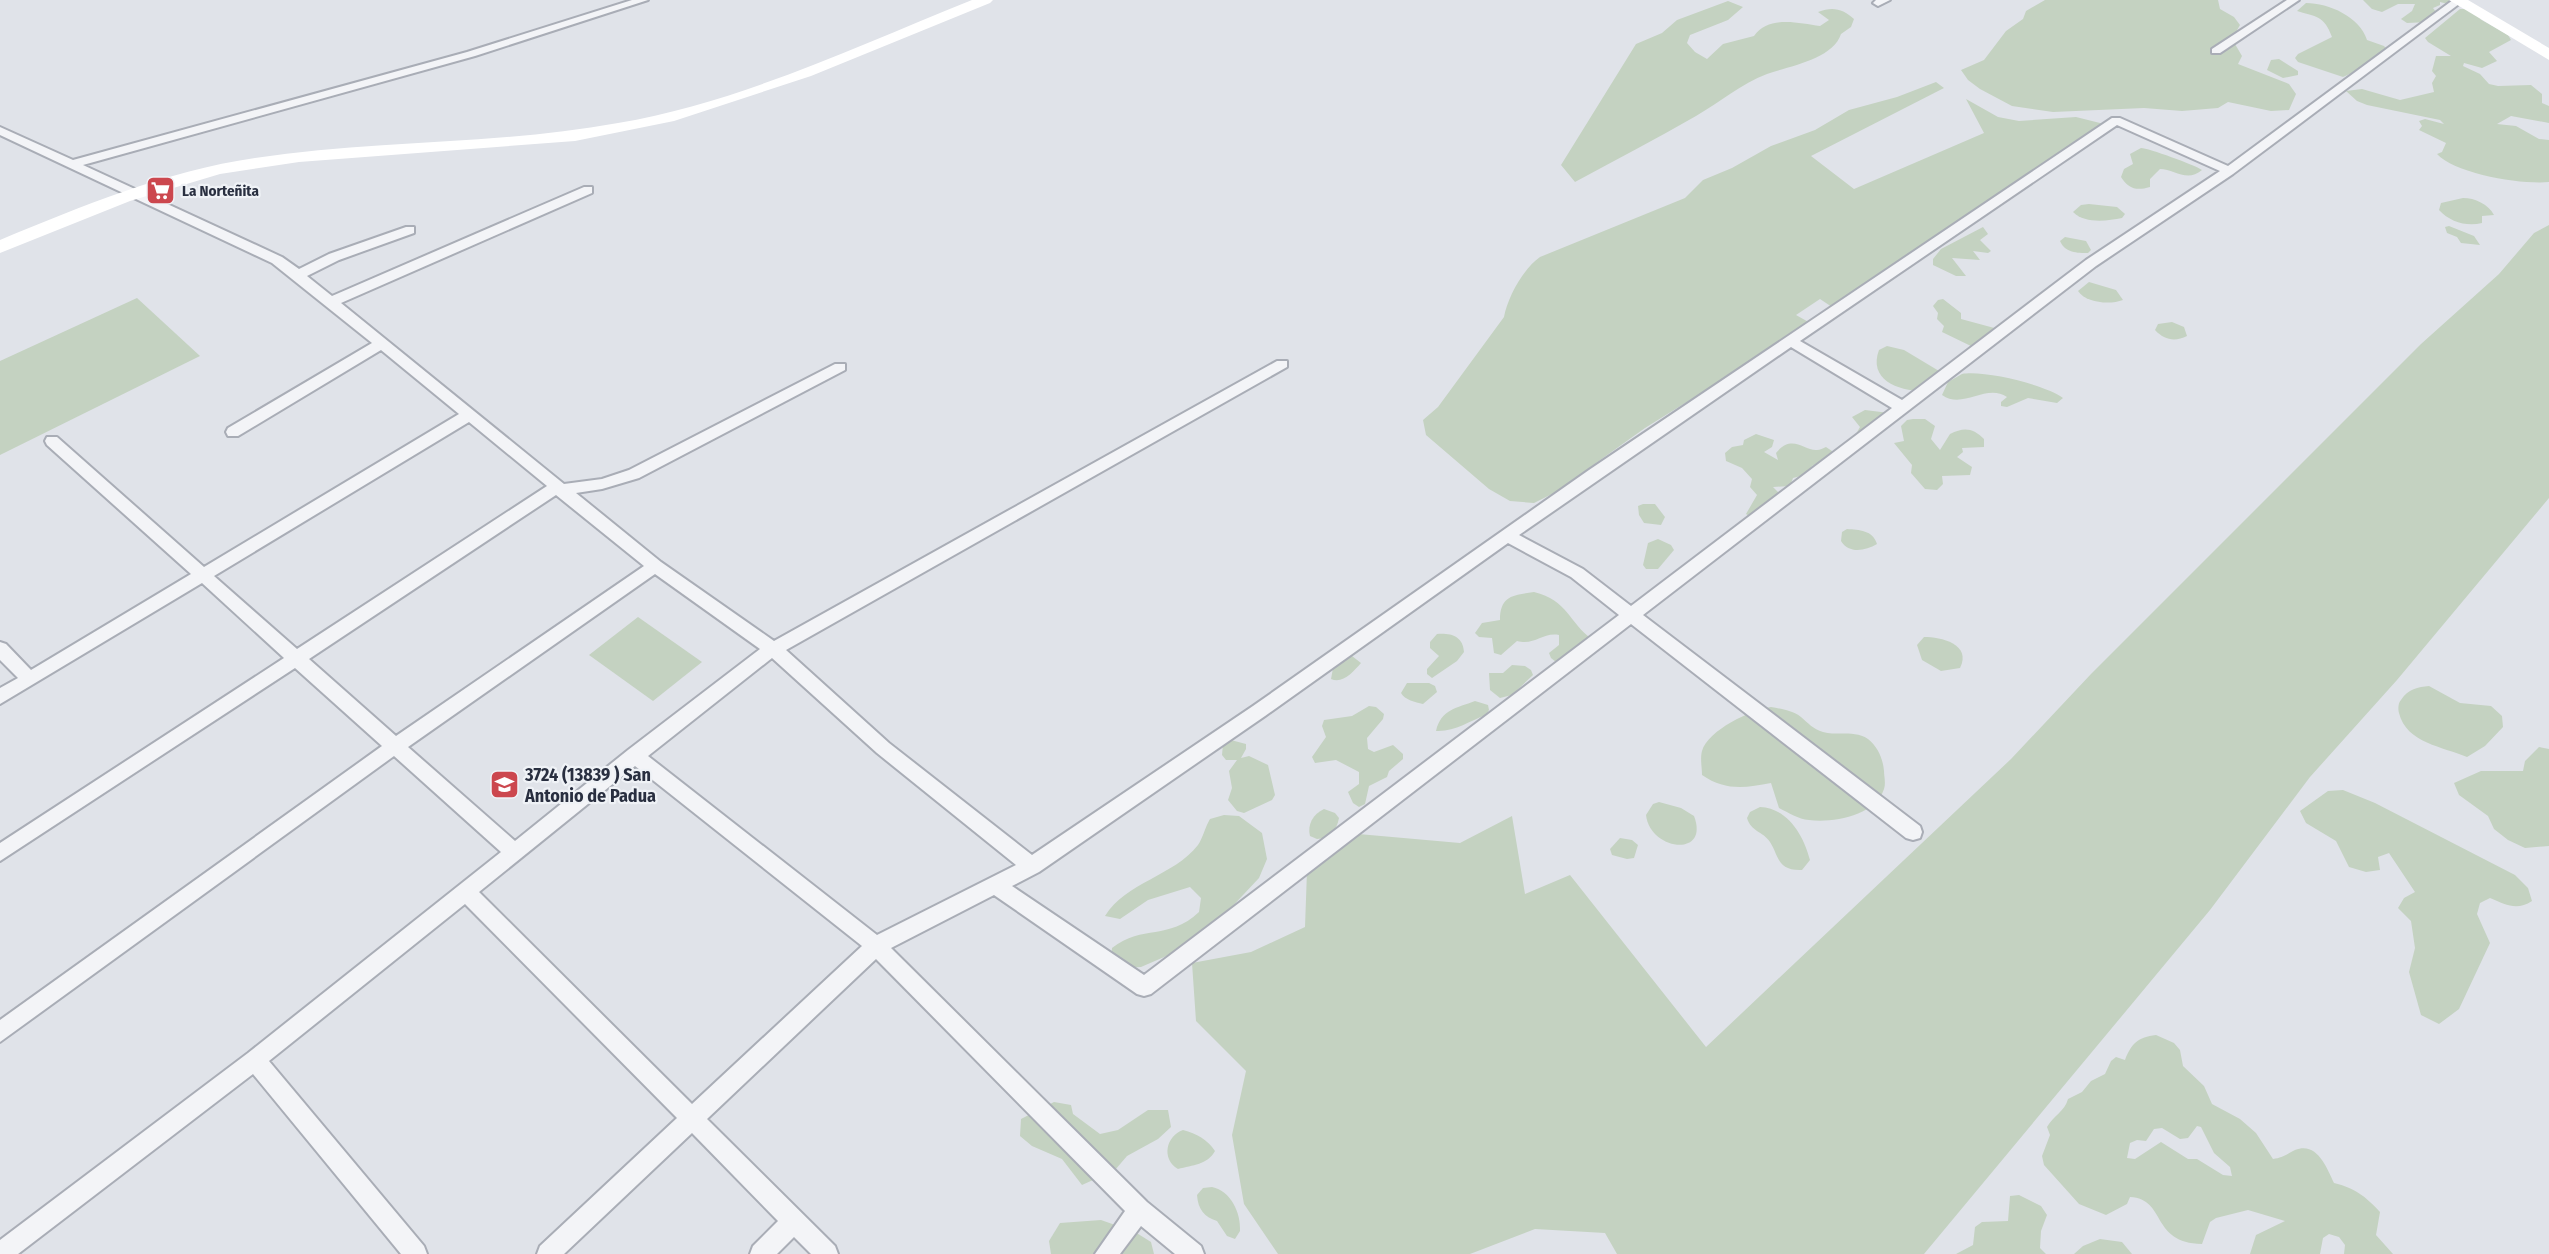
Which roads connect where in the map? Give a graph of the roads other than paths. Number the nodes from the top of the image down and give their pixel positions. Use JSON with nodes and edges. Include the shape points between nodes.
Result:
{"nodes":[{"id":1,"x":643,"y":0,"type":"edge"},
{"id":2,"x":985,"y":0,"type":"edge"},
{"id":3,"x":2294,"y":0,"type":"edge"},
{"id":4,"x":2457,"y":0,"type":"edge"},
{"id":5,"x":2216,"y":51,"type":"dead end"},
{"id":6,"x":2549,"y":55,"type":"edge"},
{"id":7,"x":0,"y":131,"type":"edge"},
{"id":8,"x":73,"y":164,"type":"junction"},
{"id":9,"x":2229,"y":171,"type":"junction"},
{"id":10,"x":588,"y":190,"type":"dead end"},
{"id":11,"x":134,"y":193,"type":"junction"},
{"id":12,"x":410,"y":230,"type":"dead end"},
{"id":13,"x":0,"y":247,"type":"edge"},
{"id":14,"x":298,"y":275,"type":"junction"},
{"id":15,"x":331,"y":302,"type":"junction"},
{"id":16,"x":1789,"y":340,"type":"junction"},
{"id":17,"x":380,"y":344,"type":"junction"},
{"id":18,"x":1282,"y":364,"type":"dead end"},
{"id":19,"x":840,"y":367,"type":"dead end"},
{"id":20,"x":1902,"y":407,"type":"junction"},
{"id":21,"x":469,"y":415,"type":"junction"},
{"id":22,"x":233,"y":432,"type":"dead end"},
{"id":23,"x":52,"y":441,"type":"dead end"},
{"id":24,"x":556,"y":489,"type":"junction"},
{"id":25,"x":1506,"y":535,"type":"junction"},
{"id":26,"x":655,"y":566,"type":"junction"},
{"id":27,"x":204,"y":576,"type":"junction"},
{"id":28,"x":1632,"y":614,"type":"junction"},
{"id":29,"x":0,"y":649,"type":"edge"},
{"id":30,"x":773,"y":649,"type":"junction"},
{"id":31,"x":296,"y":658,"type":"junction"},
{"id":32,"x":30,"y":679,"type":"junction"},
{"id":33,"x":0,"y":697,"type":"edge"},
{"id":34,"x":395,"y":746,"type":"junction"},
{"id":35,"x":634,"y":755,"type":"junction"},
{"id":36,"x":1913,"y":832,"type":"dead end"},
{"id":37,"x":514,"y":852,"type":"junction"},
{"id":38,"x":0,"y":853,"type":"edge"},
{"id":39,"x":1032,"y":866,"type":"junction"},
{"id":40,"x":997,"y":886,"type":"junction"},
{"id":41,"x":465,"y":891,"type":"junction"},
{"id":42,"x":876,"y":946,"type":"junction"},
{"id":43,"x":0,"y":1032,"type":"edge"},
{"id":44,"x":255,"y":1060,"type":"junction"},
{"id":45,"x":693,"y":1118,"type":"junction"},
{"id":46,"x":1139,"y":1210,"type":"junction"},
{"id":47,"x":795,"y":1221,"type":"junction"},
{"id":48,"x":3,"y":1250,"type":"edge"},
{"id":49,"x":416,"y":1254,"type":"edge"},
{"id":50,"x":548,"y":1254,"type":"edge"},
{"id":51,"x":761,"y":1254,"type":"edge"},
{"id":52,"x":827,"y":1254,"type":"edge"},
{"id":53,"x":1106,"y":1254,"type":"edge"},
{"id":54,"x":1193,"y":1254,"type":"edge"}],
"edges":[{"from":1,"to":8,"type":"street","via":[[471,54]]},
{"from":2,"to":11,"type":"street","via":[[790,77],[658,120],[533,141],[252,163]]},
{"from":3,"to":5,"type":"street"},
{"from":4,"to":6,"type":"street"},
{"from":4,"to":9,"type":"street"},
{"from":7,"to":8,"type":"street"},
{"from":8,"to":11,"type":"street"},
{"from":9,"to":16,"type":"street","via":[[2116,120]]},
{"from":9,"to":20,"type":"street","via":[[2091,263]]},
{"from":10,"to":15,"type":"street"},
{"from":11,"to":13,"type":"street"},
{"from":11,"to":14,"type":"street","via":[[277,260]]},
{"from":12,"to":14,"type":"street","via":[[334,257]]},
{"from":14,"to":15,"type":"street"},
{"from":15,"to":17,"type":"street"},
{"from":16,"to":20,"type":"street"},
{"from":16,"to":25,"type":"street"},
{"from":17,"to":21,"type":"street"},
{"from":17,"to":22,"type":"street"},
{"from":18,"to":30,"type":"street"},
{"from":19,"to":24,"type":"street","via":[[634,474],[602,484]]},
{"from":20,"to":28,"type":"street"},
{"from":21,"to":24,"type":"street"},
{"from":21,"to":27,"type":"street"},
{"from":23,"to":27,"type":"street"},
{"from":24,"to":26,"type":"street"},
{"from":24,"to":31,"type":"street"},
{"from":25,"to":28,"type":"street","via":[[1554,558]]},
{"from":25,"to":39,"type":"street"},
{"from":26,"to":30,"type":"street"},
{"from":26,"to":34,"type":"street"},
{"from":27,"to":31,"type":"street"},
{"from":27,"to":32,"type":"street"},
{"from":28,"to":36,"type":"street"},
{"from":28,"to":40,"type":"street","via":[[1144,987]]},
{"from":29,"to":32,"type":"street"},
{"from":30,"to":35,"type":"street"},
{"from":30,"to":39,"type":"street","via":[[883,748]]},
{"from":31,"to":34,"type":"street"},
{"from":31,"to":38,"type":"street"},
{"from":32,"to":33,"type":"street"},
{"from":34,"to":37,"type":"street"},
{"from":34,"to":43,"type":"street"},
{"from":35,"to":37,"type":"street"},
{"from":35,"to":42,"type":"street"},
{"from":37,"to":41,"type":"street"},
{"from":39,"to":40,"type":"street"},
{"from":40,"to":42,"type":"street"},
{"from":41,"to":44,"type":"street"},
{"from":41,"to":45,"type":"street"},
{"from":42,"to":45,"type":"street"},
{"from":42,"to":46,"type":"street"},
{"from":44,"to":48,"type":"street"},
{"from":44,"to":49,"type":"street"},
{"from":45,"to":47,"type":"street"},
{"from":45,"to":50,"type":"street"},
{"from":46,"to":53,"type":"street"},
{"from":46,"to":54,"type":"street"},
{"from":47,"to":51,"type":"street"},
{"from":47,"to":52,"type":"street"}]}
